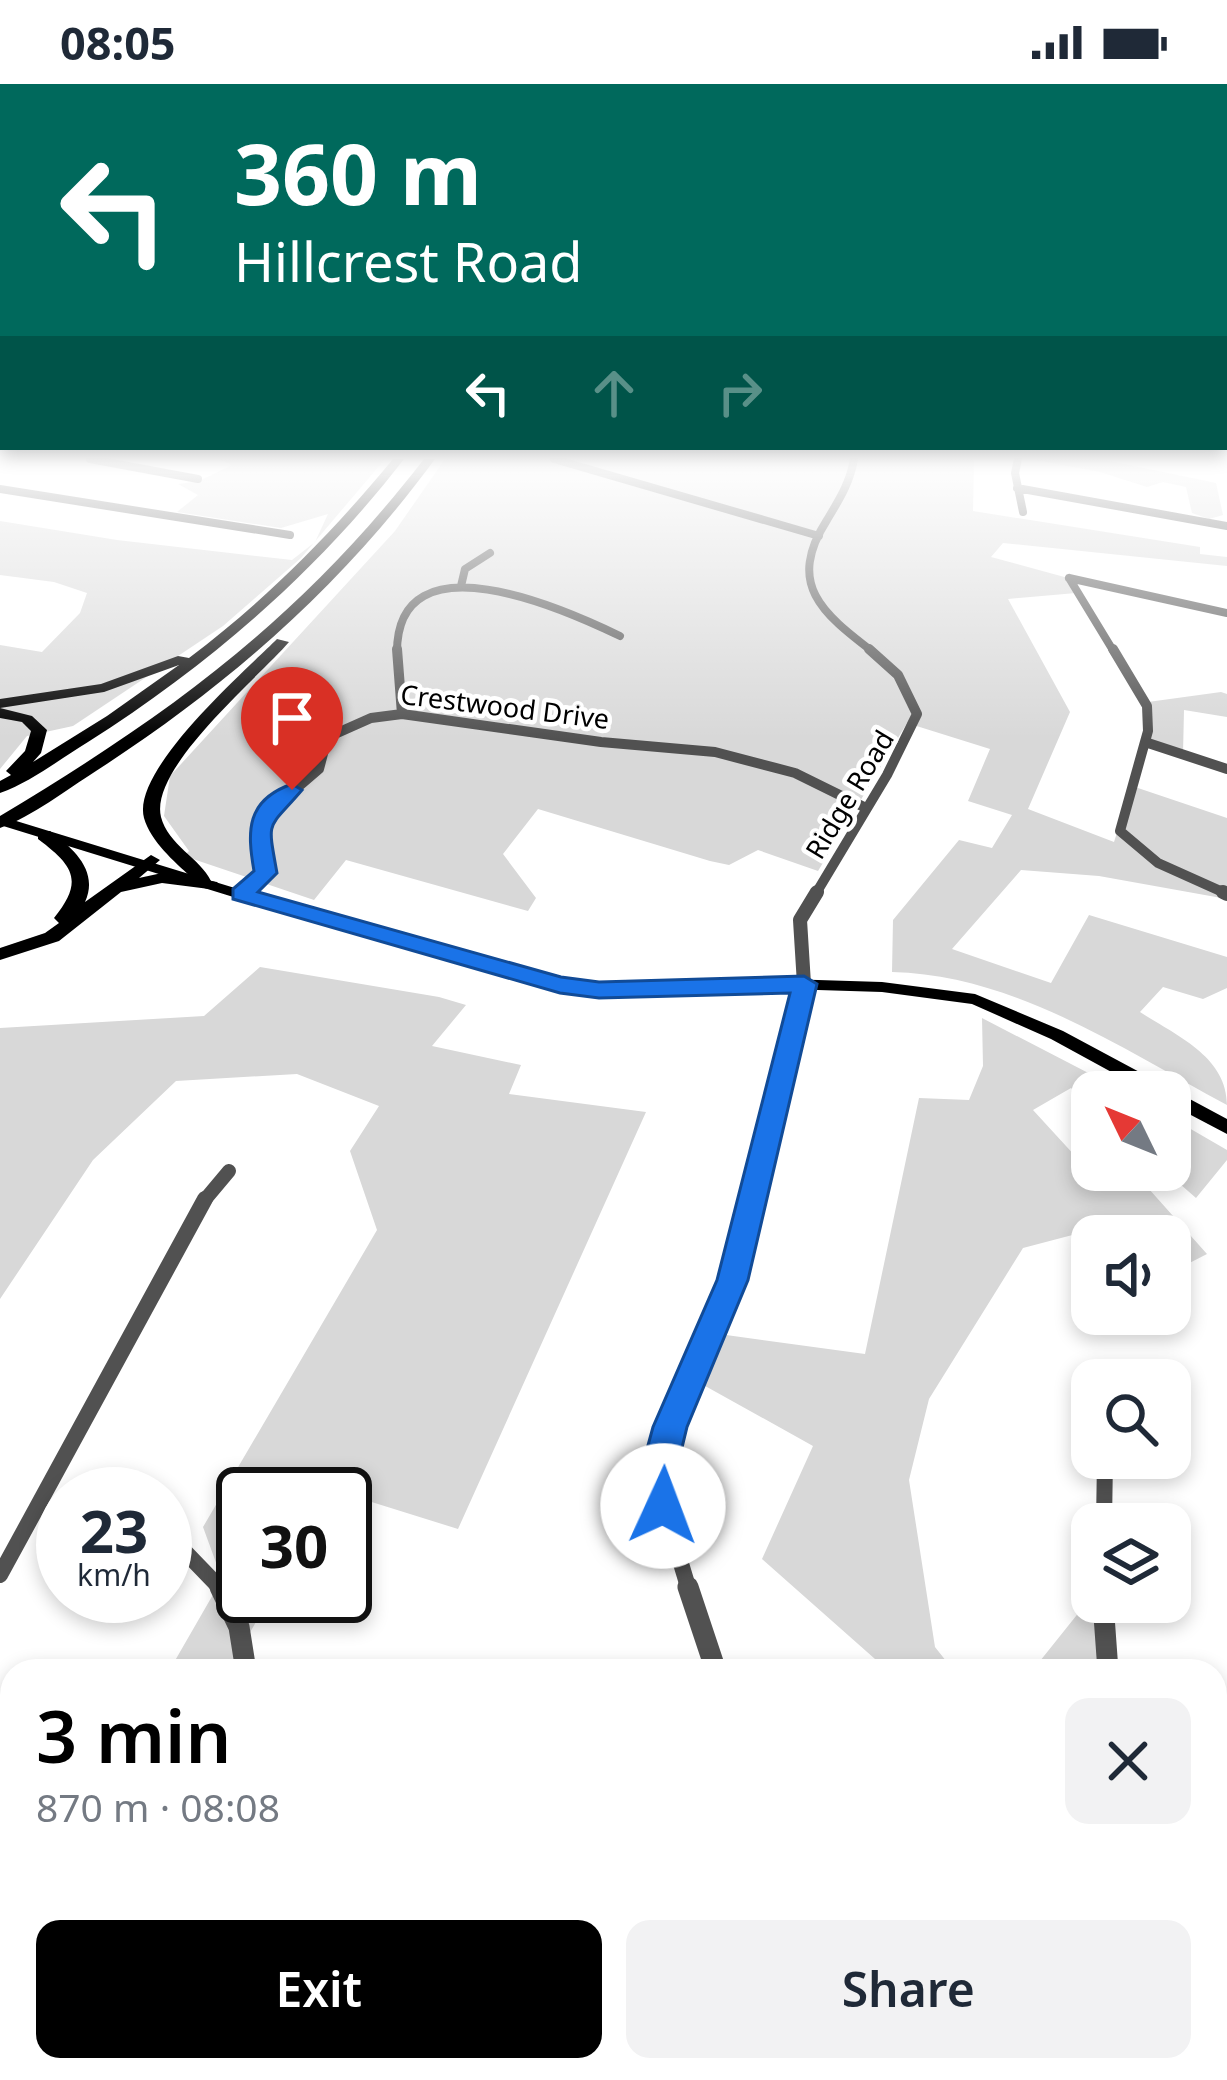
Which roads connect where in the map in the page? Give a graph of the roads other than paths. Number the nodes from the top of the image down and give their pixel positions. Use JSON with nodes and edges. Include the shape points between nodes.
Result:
{"nodes":[{"id":1,"x":323,"y":552,"type":"edge"},
{"id":2,"x":357,"y":552,"type":"edge"},
{"id":3,"x":366,"y":552,"type":"edge"},
{"id":4,"x":813,"y":552,"type":"edge"},
{"id":5,"x":490,"y":553,"type":"dead end"},
{"id":6,"x":461,"y":586,"type":"junction"},
{"id":7,"x":1227,"y":613,"type":"edge"},
{"id":8,"x":241,"y":626,"type":"junction"},
{"id":9,"x":620,"y":636,"type":"dead end"},
{"id":10,"x":0,"y":709,"type":"edge"},
{"id":11,"x":402,"y":714,"type":"junction"},
{"id":12,"x":1144,"y":742,"type":"junction"},
{"id":13,"x":1227,"y":770,"type":"edge"},
{"id":14,"x":0,"y":785,"type":"edge"},
{"id":15,"x":866,"y":808,"type":"junction"},
{"id":16,"x":0,"y":811,"type":"edge"},
{"id":17,"x":0,"y":822,"type":"edge"},
{"id":18,"x":34,"y":829,"type":"junction"},
{"id":19,"x":147,"y":863,"type":"junction"},
{"id":20,"x":207,"y":883,"type":"junction"},
{"id":21,"x":113,"y":892,"type":"junction"},
{"id":22,"x":241,"y":894,"type":"junction"},
{"id":23,"x":1227,"y":895,"type":"edge"},
{"id":24,"x":0,"y":942,"type":"edge"},
{"id":25,"x":0,"y":954,"type":"edge"},
{"id":26,"x":804,"y":984,"type":"junction"},
{"id":27,"x":1122,"y":1071,"type":"edge"},
{"id":28,"x":1191,"y":1107,"type":"edge"},
{"id":29,"x":1227,"y":1127,"type":"edge"},
{"id":30,"x":229,"y":1171,"type":"dead end"},
{"id":31,"x":67,"y":1467,"type":"edge"},
{"id":32,"x":36,"y":1520,"type":"edge"},
{"id":33,"x":192,"y":1554,"type":"edge"},
{"id":34,"x":0,"y":1574,"type":"edge"},
{"id":35,"x":1105,"y":1623,"type":"edge"},
{"id":36,"x":244,"y":1659,"type":"edge"},
{"id":37,"x":712,"y":1659,"type":"edge"},
{"id":38,"x":1107,"y":1659,"type":"edge"}],
"edges":[{"from":1,"to":8,"type":"highway"},
{"from":2,"to":17,"type":"highway","via":[[240,662],[133,742]]},
{"from":3,"to":20,"type":"highway","via":[[161,773],[153,818]]},
{"from":4,"to":15,"type":"street","name":"Ridge Road","via":[[815,597],[895,671],[916,706],[911,730]]},
{"from":5,"to":6,"type":"street","via":[[465,568]]},
{"from":6,"to":9,"type":"street","via":[[514,594]]},
{"from":6,"to":11,"type":"street","via":[[420,599],[403,615]]},
{"from":7,"to":12,"type":"street","via":[[1069,578],[1144,696]]},
{"from":8,"to":10,"type":"highway","via":[[127,681]]},
{"from":8,"to":14,"type":"highway","via":[[103,727]]},
{"from":10,"to":14,"type":"highway","via":[[39,730],[33,753]]},
{"from":11,"to":15,"type":"street","name":"Crestwood Drive","via":[[757,761]]},
{"from":11,"to":22,"type":"street","name":"Crestwood Drive","via":[[335,734],[319,769],[262,818],[266,873]]},
{"from":12,"to":13,"type":"street"},
{"from":12,"to":23,"type":"street","via":[[1120,831],[1170,870]]},
{"from":15,"to":26,"type":"street","name":"Ridge Road","via":[[800,920]]},
{"from":16,"to":18,"type":"main road"},
{"from":17,"to":18,"type":"main road"},
{"from":18,"to":19,"type":"main road"},
{"from":18,"to":24,"type":"highway","via":[[75,859],[82,894],[51,927]]},
{"from":19,"to":20,"type":"main road"},
{"from":19,"to":21,"type":"highway"},
{"from":20,"to":21,"type":"highway","via":[[162,878]]},
{"from":20,"to":22,"type":"main road"},
{"from":21,"to":25,"type":"highway","via":[[52,937]]},
{"from":22,"to":26,"type":"main road","via":[[560,985]]},
{"from":26,"to":27,"type":"main road","via":[[930,990],[987,1003]]},
{"from":26,"to":37,"type":"street","name":"Ridge Road","via":[[732,1280],[662,1460],[668,1528]]},
{"from":28,"to":29,"type":"main road"},
{"from":30,"to":31,"type":"street","via":[[209,1189]]},
{"from":32,"to":34,"type":"street"},
{"from":33,"to":36,"type":"street","via":[[238,1612]]},
{"from":35,"to":38,"type":"street"}]}
